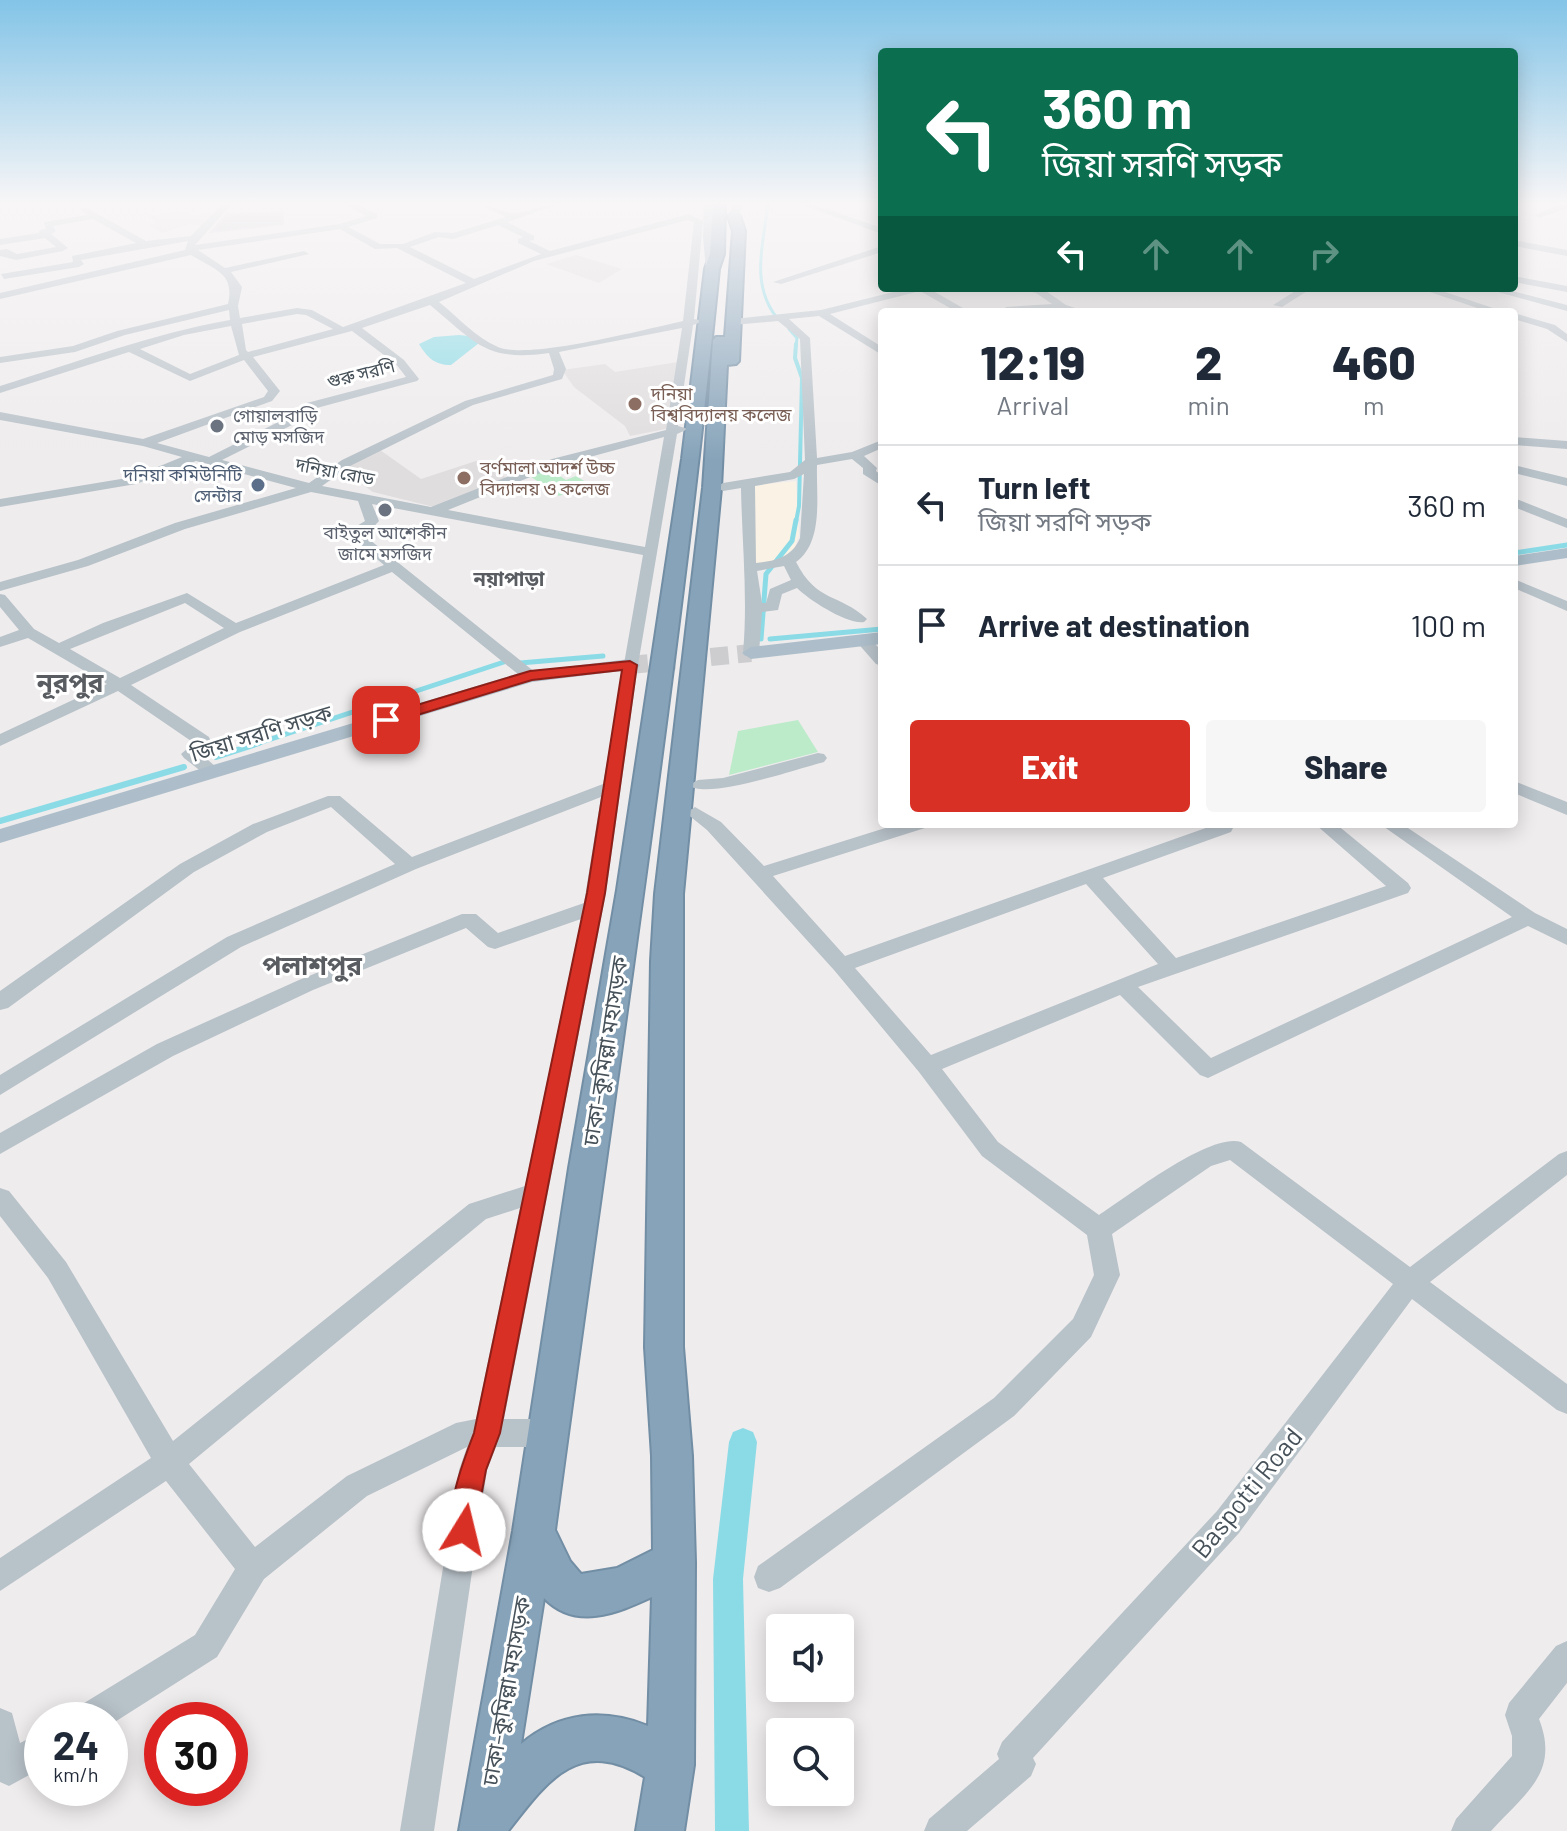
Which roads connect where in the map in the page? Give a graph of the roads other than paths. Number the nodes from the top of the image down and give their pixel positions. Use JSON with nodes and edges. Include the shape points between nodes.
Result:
{"nodes":[{"id":1,"x":236,"y":290,"type":"edge"},
{"id":2,"x":459,"y":290,"type":"edge"},
{"id":3,"x":692,"y":290,"type":"edge"},
{"id":4,"x":709,"y":290,"type":"edge"},
{"id":5,"x":725,"y":290,"type":"edge"},
{"id":6,"x":735,"y":290,"type":"edge"},
{"id":7,"x":23,"y":291,"type":"edge"},
{"id":8,"x":905,"y":292,"type":"edge"},
{"id":9,"x":928,"y":292,"type":"edge"},
{"id":10,"x":1041,"y":292,"type":"edge"},
{"id":11,"x":1300,"y":292,"type":"edge"},
{"id":12,"x":1436,"y":292,"type":"edge"},
{"id":13,"x":1506,"y":292,"type":"edge"},
{"id":14,"x":0,"y":296,"type":"edge"},
{"id":15,"x":432,"y":301,"type":"junction"},
{"id":16,"x":1278,"y":305,"type":"dead end"},
{"id":17,"x":233,"y":306,"type":"junction"},
{"id":18,"x":1062,"y":307,"type":"junction"},
{"id":19,"x":958,"y":308,"type":"edge"},
{"id":20,"x":1043,"y":308,"type":"edge"},
{"id":21,"x":1066,"y":308,"type":"edge"},
{"id":22,"x":1487,"y":308,"type":"edge"},
{"id":23,"x":1567,"y":308,"type":"edge"},
{"id":24,"x":821,"y":313,"type":"junction"},
{"id":25,"x":777,"y":317,"type":"junction"},
{"id":26,"x":1518,"y":317,"type":"edge"},
{"id":27,"x":705,"y":320,"type":"junction"},
{"id":28,"x":235,"y":321,"type":"junction"},
{"id":29,"x":733,"y":322,"type":"junction"},
{"id":30,"x":688,"y":323,"type":"junction"},
{"id":31,"x":348,"y":328,"type":"junction"},
{"id":32,"x":1567,"y":339,"type":"edge"},
{"id":33,"x":129,"y":348,"type":"junction"},
{"id":34,"x":553,"y":349,"type":"junction"},
{"id":35,"x":878,"y":349,"type":"edge"},
{"id":36,"x":245,"y":356,"type":"junction"},
{"id":37,"x":0,"y":360,"type":"edge"},
{"id":38,"x":679,"y":374,"type":"junction"},
{"id":39,"x":699,"y":374,"type":"junction"},
{"id":40,"x":0,"y":390,"type":"edge"},
{"id":41,"x":5,"y":419,"type":"edge"},
{"id":42,"x":683,"y":421,"type":"junction"},
{"id":43,"x":1518,"y":441,"type":"edge"},
{"id":44,"x":144,"y":443,"type":"junction"},
{"id":45,"x":1567,"y":445,"type":"edge"},
{"id":46,"x":878,"y":446,"type":"edge"},
{"id":47,"x":855,"y":455,"type":"junction"},
{"id":48,"x":194,"y":457,"type":"junction"},
{"id":49,"x":210,"y":461,"type":"junction"},
{"id":50,"x":802,"y":469,"type":"junction"},
{"id":51,"x":1518,"y":470,"type":"edge"},
{"id":52,"x":878,"y":479,"type":"edge"},
{"id":53,"x":1567,"y":482,"type":"edge"},
{"id":54,"x":748,"y":484,"type":"junction"},
{"id":55,"x":723,"y":487,"type":"junction"},
{"id":56,"x":311,"y":488,"type":"junction"},
{"id":57,"x":363,"y":497,"type":"junction"},
{"id":58,"x":0,"y":503,"type":"edge"},
{"id":59,"x":1518,"y":504,"type":"edge"},
{"id":60,"x":435,"y":510,"type":"junction"},
{"id":61,"x":1567,"y":524,"type":"edge"},
{"id":62,"x":650,"y":552,"type":"junction"},
{"id":63,"x":1567,"y":553,"type":"edge"},
{"id":64,"x":1518,"y":560,"type":"edge"},
{"id":65,"x":789,"y":562,"type":"junction"},
{"id":66,"x":395,"y":566,"type":"junction"},
{"id":67,"x":749,"y":568,"type":"junction"},
{"id":68,"x":799,"y":582,"type":"junction"},
{"id":69,"x":1518,"y":585,"type":"edge"},
{"id":70,"x":0,"y":587,"type":"edge"},
{"id":71,"x":0,"y":598,"type":"edge"},
{"id":72,"x":1567,"y":606,"type":"edge"},
{"id":73,"x":755,"y":608,"type":"junction"},
{"id":74,"x":859,"y":619,"type":"dead end"},
{"id":75,"x":235,"y":629,"type":"junction"},
{"id":76,"x":29,"y":632,"type":"junction"},
{"id":77,"x":873,"y":639,"type":"edge"},
{"id":78,"x":0,"y":642,"type":"edge"},
{"id":79,"x":58,"y":649,"type":"junction"},
{"id":80,"x":751,"y":653,"type":"joint"},
{"id":81,"x":630,"y":665,"type":"junction"},
{"id":82,"x":530,"y":676,"type":"junction"},
{"id":83,"x":118,"y":684,"type":"junction"},
{"id":84,"x":0,"y":741,"type":"edge"},
{"id":85,"x":818,"y":758,"type":"dead end"},
{"id":86,"x":213,"y":772,"type":"junction"},
{"id":87,"x":698,"y":785,"type":"junction"},
{"id":88,"x":614,"y":786,"type":"junction"},
{"id":89,"x":1518,"y":788,"type":"edge"},
{"id":90,"x":1567,"y":809,"type":"edge"},
{"id":91,"x":695,"y":813,"type":"junction"},
{"id":92,"x":905,"y":828,"type":"edge"},
{"id":93,"x":1224,"y":828,"type":"dead end"},
{"id":94,"x":1329,"y":828,"type":"edge"},
{"id":95,"x":1395,"y":828,"type":"edge"},
{"id":96,"x":0,"y":836,"type":"edge"},
{"id":97,"x":409,"y":865,"type":"junction"},
{"id":98,"x":760,"y":874,"type":"junction"},
{"id":99,"x":1089,"y":875,"type":"junction"},
{"id":100,"x":593,"y":907,"type":"junction"},
{"id":101,"x":1528,"y":918,"type":"junction"},
{"id":102,"x":1567,"y":938,"type":"edge"},
{"id":103,"x":666,"y":961,"type":"junction"},
{"id":104,"x":841,"y":965,"type":"junction"},
{"id":105,"x":1172,"y":967,"type":"junction"},
{"id":106,"x":1123,"y":985,"type":"junction"},
{"id":107,"x":0,"y":1002,"type":"edge"},
{"id":108,"x":927,"y":1066,"type":"junction"},
{"id":109,"x":0,"y":1086,"type":"edge"},
{"id":110,"x":0,"y":1144,"type":"edge"},
{"id":111,"x":1567,"y":1161,"type":"edge"},
{"id":112,"x":536,"y":1193,"type":"junction"},
{"id":113,"x":0,"y":1198,"type":"edge"},
{"id":114,"x":1099,"y":1229,"type":"junction"},
{"id":115,"x":1409,"y":1283,"type":"junction"},
{"id":116,"x":1567,"y":1401,"type":"edge"},
{"id":117,"x":487,"y":1433,"type":"junction"},
{"id":118,"x":549,"y":1433,"type":"junction"},
{"id":119,"x":169,"y":1462,"type":"junction"},
{"id":120,"x":534,"y":1531,"type":"junction"},
{"id":121,"x":674,"y":1562,"type":"junction"},
{"id":122,"x":253,"y":1568,"type":"junction"},
{"id":123,"x":0,"y":1576,"type":"edge"},
{"id":124,"x":769,"y":1577,"type":"dead end"},
{"id":125,"x":1567,"y":1657,"type":"edge"},
{"id":126,"x":117,"y":1702,"type":"edge"},
{"id":127,"x":0,"y":1725,"type":"edge"},
{"id":128,"x":24,"y":1760,"type":"edge"},
{"id":129,"x":670,"y":1765,"type":"junction"},
{"id":130,"x":4,"y":1772,"type":"edge"},
{"id":131,"x":484,"y":1826,"type":"edge"},
{"id":132,"x":417,"y":1831,"type":"edge"},
{"id":133,"x":660,"y":1831,"type":"edge"},
{"id":134,"x":941,"y":1831,"type":"edge"},
{"id":135,"x":1468,"y":1831,"type":"edge"}],
"edges":[{"from":1,"to":17,"type":"street"},
{"from":2,"to":15,"type":"street"},
{"from":3,"to":30,"type":"street"},
{"from":4,"to":27,"type":"highway","name":"ঢাকা–কুমিল্লা মহাসড়ক"},
{"from":5,"to":103,"type":"highway","via":[[712,488]]},
{"from":6,"to":29,"type":"highway"},
{"from":7,"to":14,"type":"street"},
{"from":8,"to":24,"type":"street"},
{"from":9,"to":19,"type":"street"},
{"from":10,"to":18,"type":"street"},
{"from":11,"to":16,"type":"street"},
{"from":12,"to":22,"type":"street"},
{"from":13,"to":23,"type":"street"},
{"from":15,"to":31,"type":"street"},
{"from":15,"to":34,"type":"street","via":[[498,352]]},
{"from":17,"to":28,"type":"street"},
{"from":17,"to":37,"type":"street","via":[[75,349]]},
{"from":18,"to":20,"type":"street"},
{"from":18,"to":21,"type":"street"},
{"from":24,"to":25,"type":"street"},
{"from":24,"to":35,"type":"street"},
{"from":25,"to":29,"type":"street"},
{"from":25,"to":50,"type":"street","via":[[805,338],[812,438]]},
{"from":26,"to":32,"type":"street","via":[[1551,327]]},
{"from":27,"to":30,"type":"street"},
{"from":27,"to":39,"type":"highway","name":"ঢাকা–কুমিল্লা মহাসড়ক"},
{"from":28,"to":31,"type":"street","via":[[308,312]]},
{"from":28,"to":33,"type":"street"},
{"from":28,"to":36,"type":"street"},
{"from":29,"to":55,"type":"highway"},
{"from":30,"to":34,"type":"street"},
{"from":30,"to":38,"type":"street"},
{"from":31,"to":36,"type":"street"},
{"from":31,"to":49,"type":"street","name":"গুরু সরণি","via":[[400,362],[413,379],[307,407],[308,412],[293,422]]},
{"from":33,"to":36,"type":"street","via":[[190,378]]},
{"from":33,"to":40,"type":"street"},
{"from":34,"to":56,"type":"street","via":[[558,377],[469,403],[346,463]]},
{"from":36,"to":44,"type":"street","via":[[274,391],[268,399]]},
{"from":38,"to":39,"type":"street"},
{"from":38,"to":42,"type":"street"},
{"from":39,"to":42,"type":"highway","name":"ঢাকা–কুমিল্লা মহাসড়ক"},
{"from":41,"to":44,"type":"street","name":"দনিয়া রোড"},
{"from":42,"to":60,"type":"street","via":[[556,462]]},
{"from":42,"to":62,"type":"street"},
{"from":42,"to":118,"type":"highway","name":"ঢাকা–কুমিল্লা মহাসড়ক","via":[[633,874]]},
{"from":43,"to":45,"type":"street"},
{"from":44,"to":48,"type":"street","name":"দনিয়া রোড"},
{"from":46,"to":47,"type":"street"},
{"from":47,"to":50,"type":"street"},
{"from":47,"to":52,"type":"street"},
{"from":48,"to":49,"type":"street","name":"দনিয়া রোড"},
{"from":48,"to":58,"type":"street","via":[[136,480]]},
{"from":49,"to":56,"type":"street","name":"দনিয়া রোড"},
{"from":50,"to":54,"type":"street"},
{"from":50,"to":65,"type":"street","via":[[807,538]]},
{"from":51,"to":53,"type":"street"},
{"from":54,"to":55,"type":"street"},
{"from":54,"to":67,"type":"street"},
{"from":55,"to":87,"type":"highway"},
{"from":56,"to":57,"type":"street","name":"দনিয়া রোড"},
{"from":56,"to":70,"type":"street"},
{"from":57,"to":60,"type":"street","name":"দনিয়া রোড"},
{"from":57,"to":66,"type":"street","via":[[372,521],[357,535]]},
{"from":59,"to":61,"type":"street"},
{"from":60,"to":62,"type":"street","name":"দনিয়া রোড"},
{"from":62,"to":81,"type":"street"},
{"from":63,"to":64,"type":"main road"},
{"from":65,"to":67,"type":"street"},
{"from":65,"to":68,"type":"street"},
{"from":66,"to":75,"type":"street"},
{"from":66,"to":82,"type":"street"},
{"from":67,"to":73,"type":"street"},
{"from":68,"to":73,"type":"street","via":[[775,592],[773,607]]},
{"from":68,"to":74,"type":"street"},
{"from":69,"to":72,"type":"street"},
{"from":71,"to":76,"type":"street"},
{"from":73,"to":80,"type":"street"},
{"from":75,"to":79,"type":"street","via":[[187,597]]},
{"from":75,"to":83,"type":"street"},
{"from":76,"to":78,"type":"street"},
{"from":76,"to":79,"type":"street"},
{"from":77,"to":80,"type":"main road"},
{"from":79,"to":83,"type":"street"},
{"from":81,"to":82,"type":"main road","name":"জিয়া সরণি সড়ক"},
{"from":81,"to":88,"type":"street"},
{"from":82,"to":86,"type":"main road","name":"জিয়া সরণি সড়ক"},
{"from":83,"to":84,"type":"street"},
{"from":83,"to":86,"type":"street","via":[[203,741],[190,754]]},
{"from":85,"to":87,"type":"street"},
{"from":86,"to":96,"type":"main road","name":"জিয়া সরণি সড়ক"},
{"from":87,"to":91,"type":"highway"},
{"from":88,"to":97,"type":"street"},
{"from":88,"to":100,"type":"street"},
{"from":89,"to":90,"type":"street"},
{"from":91,"to":98,"type":"street"},
{"from":91,"to":103,"type":"highway"},
{"from":92,"to":98,"type":"street"},
{"from":93,"to":99,"type":"street"},
{"from":94,"to":105,"type":"street","via":[[1401,888]]},
{"from":95,"to":101,"type":"street"},
{"from":97,"to":107,"type":"street","via":[[334,800],[260,828],[187,868]]},
{"from":97,"to":109,"type":"street","via":[[234,942]]},
{"from":98,"to":104,"type":"street"},
{"from":99,"to":104,"type":"street"},
{"from":99,"to":105,"type":"street"},
{"from":100,"to":110,"type":"street","via":[[495,942],[469,919],[165,1050]]},
{"from":100,"to":112,"type":"street"},
{"from":101,"to":102,"type":"street"},
{"from":101,"to":106,"type":"street","via":[[1208,1069]]},
{"from":103,"to":121,"type":"highway","via":[[664,1347]]},
{"from":104,"to":108,"type":"street"},
{"from":105,"to":106,"type":"street"},
{"from":106,"to":108,"type":"street"},
{"from":108,"to":114,"type":"street","via":[[990,1149]]},
{"from":111,"to":115,"type":"street","name":"Baspotti Road"},
{"from":112,"to":117,"type":"street"},
{"from":112,"to":119,"type":"street","via":[[478,1211]]},
{"from":113,"to":119,"type":"street","via":[[57,1270]]},
{"from":114,"to":115,"type":"street","via":[[1203,1159],[1233,1149]]},
{"from":114,"to":124,"type":"street","via":[[1107,1275],[1082,1328],[1004,1407]]},
{"from":115,"to":116,"type":"street"},
{"from":115,"to":134,"type":"street","name":"Baspotti Road","via":[[1228,1522],[1014,1754],[1019,1764]]},
{"from":117,"to":118,"type":"street"},
{"from":117,"to":122,"type":"street","via":[[466,1433],[357,1486]]},
{"from":117,"to":132,"type":"street","via":[[473,1470]]},
{"from":118,"to":120,"type":"highway","name":"ঢাকা–কুমিল্লা মহাসড়ক"},
{"from":119,"to":122,"type":"street"},
{"from":119,"to":123,"type":"street"},
{"from":120,"to":121,"type":"highway","via":[[562,1587],[581,1597],[602,1595]]},
{"from":120,"to":131,"type":"highway","name":"ঢাকা–কুমিল্লা মহাসড়ক"},
{"from":121,"to":129,"type":"highway"},
{"from":122,"to":126,"type":"street","via":[[206,1646]]},
{"from":125,"to":135,"type":"street","via":[[1521,1715],[1529,1736],[1529,1763]]},
{"from":127,"to":130,"type":"street"},
{"from":128,"to":130,"type":"street"},
{"from":129,"to":131,"type":"highway","via":[[623,1739],[587,1735],[544,1752]]},
{"from":129,"to":133,"type":"highway"}]}
